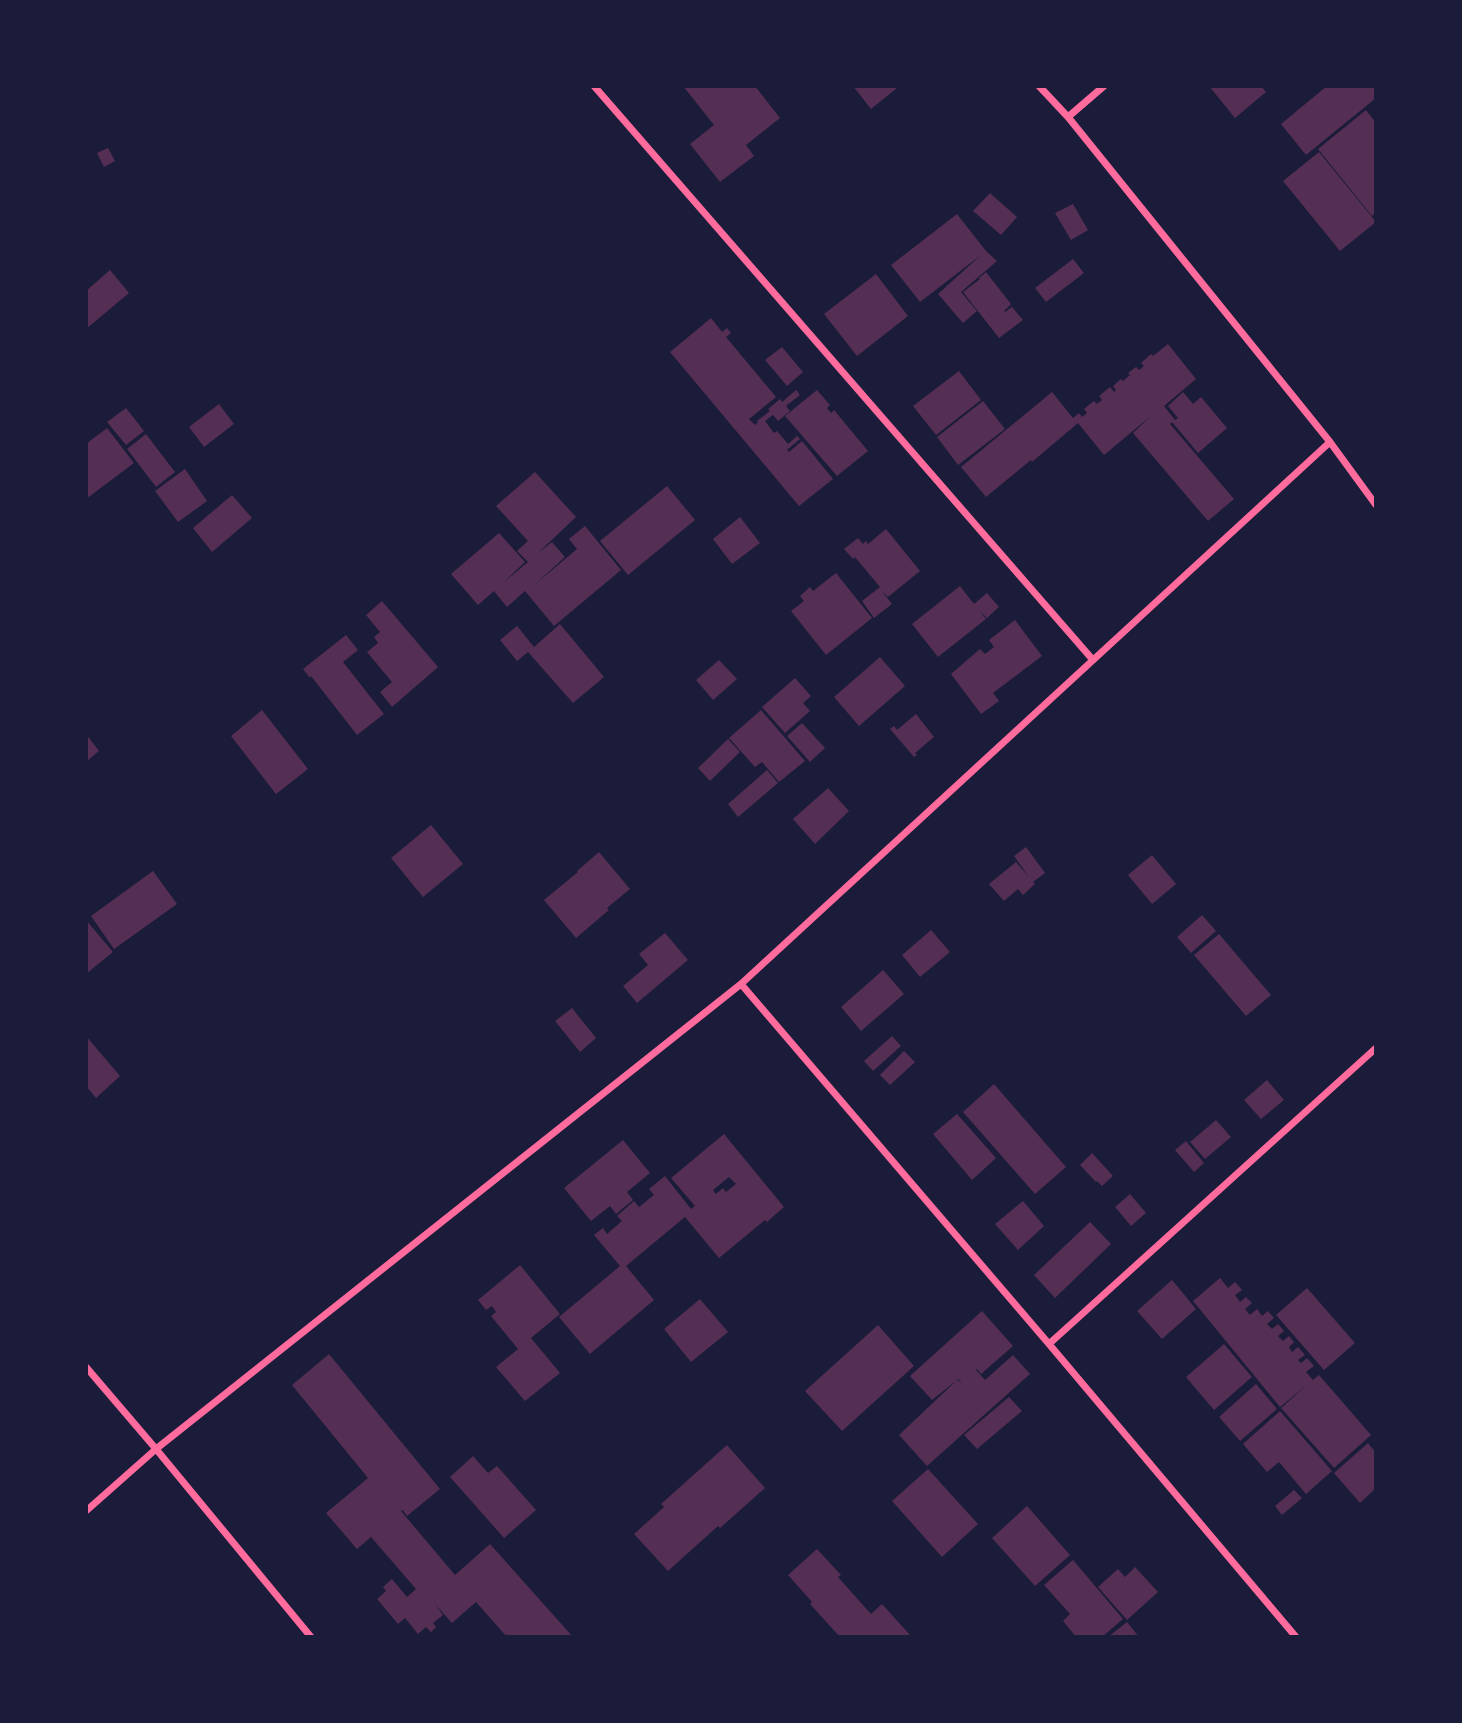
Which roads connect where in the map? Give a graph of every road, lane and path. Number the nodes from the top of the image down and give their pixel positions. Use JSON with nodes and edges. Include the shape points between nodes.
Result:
{"nodes":[{"id":1,"x":594,"y":86,"type":"edge"},
{"id":2,"x":1039,"y":86,"type":"edge"},
{"id":3,"x":1104,"y":86,"type":"edge"},
{"id":4,"x":1068,"y":117,"type":"junction"},
{"id":5,"x":1329,"y":442,"type":"junction"},
{"id":6,"x":1376,"y":505,"type":"edge"},
{"id":7,"x":1093,"y":660,"type":"junction"},
{"id":8,"x":741,"y":984,"type":"junction"},
{"id":9,"x":1376,"y":1048,"type":"edge"},
{"id":10,"x":1049,"y":1344,"type":"junction"},
{"id":11,"x":86,"y":1367,"type":"edge"},
{"id":12,"x":156,"y":1448,"type":"junction"},
{"id":13,"x":86,"y":1511,"type":"edge"},
{"id":14,"x":311,"y":1637,"type":"edge"},
{"id":15,"x":1296,"y":1637,"type":"edge"}],
"edges":[{"from":1,"to":7,"type":"street"},
{"from":2,"to":4,"type":"street"},
{"from":3,"to":4,"type":"street"},
{"from":4,"to":5,"type":"street"},
{"from":5,"to":6,"type":"street"},
{"from":5,"to":7,"type":"street"},
{"from":7,"to":8,"type":"street"},
{"from":8,"to":10,"type":"street"},
{"from":8,"to":12,"type":"street"},
{"from":9,"to":10,"type":"street"},
{"from":10,"to":15,"type":"street"},
{"from":11,"to":12,"type":"street"},
{"from":12,"to":13,"type":"street"},
{"from":12,"to":14,"type":"street"}]}
